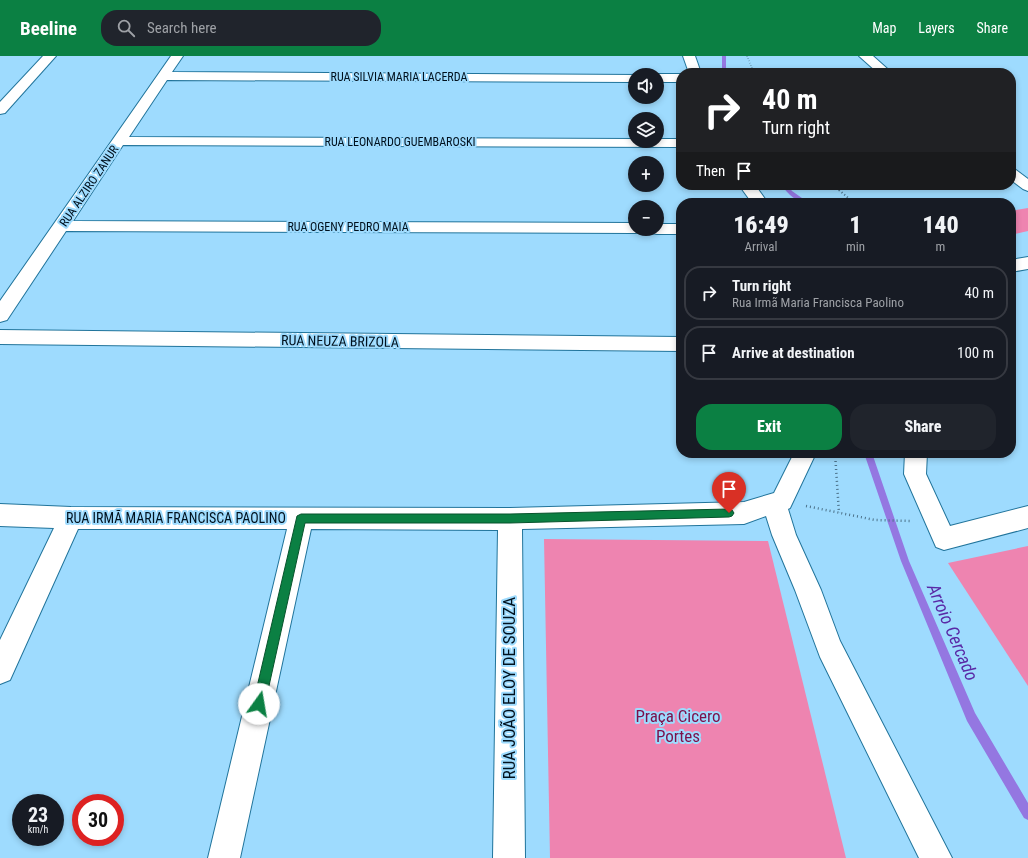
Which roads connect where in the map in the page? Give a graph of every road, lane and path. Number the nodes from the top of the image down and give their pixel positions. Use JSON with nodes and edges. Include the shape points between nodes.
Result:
{"nodes":[{"id":1,"x":50,"y":56,"type":"edge"},
{"id":2,"x":177,"y":56,"type":"edge"},
{"id":3,"x":689,"y":56,"type":"edge"},
{"id":4,"x":747,"y":56,"type":"edge"},
{"id":5,"x":865,"y":56,"type":"edge"},
{"id":6,"x":693,"y":68,"type":"edge"},
{"id":7,"x":752,"y":68,"type":"edge"},
{"id":8,"x":880,"y":68,"type":"edge"},
{"id":9,"x":163,"y":76,"type":"junction"},
{"id":10,"x":628,"y":78,"type":"edge"},
{"id":11,"x":664,"y":78,"type":"edge"},
{"id":12,"x":676,"y":78,"type":"edge"},
{"id":13,"x":0,"y":110,"type":"edge"},
{"id":14,"x":119,"y":141,"type":"junction"},
{"id":15,"x":676,"y":143,"type":"edge"},
{"id":16,"x":1016,"y":177,"type":"edge"},
{"id":17,"x":1028,"y":186,"type":"edge"},
{"id":18,"x":839,"y":190,"type":"edge"},
{"id":19,"x":848,"y":198,"type":"edge"},
{"id":20,"x":61,"y":226,"type":"junction"},
{"id":21,"x":628,"y":228,"type":"edge"},
{"id":22,"x":664,"y":229,"type":"edge"},
{"id":23,"x":676,"y":229,"type":"edge"},
{"id":24,"x":1028,"y":263,"type":"edge"},
{"id":25,"x":1016,"y":265,"type":"edge"},
{"id":26,"x":0,"y":315,"type":"edge"},
{"id":27,"x":0,"y":337,"type":"edge"},
{"id":28,"x":676,"y":344,"type":"edge"},
{"id":29,"x":802,"y":458,"type":"edge"},
{"id":30,"x":835,"y":458,"type":"edge"},
{"id":31,"x":916,"y":458,"type":"edge"},
{"id":32,"x":778,"y":502,"type":"junction"},
{"id":33,"x":839,"y":512,"type":"junction"},
{"id":34,"x":0,"y":515,"type":"edge"},
{"id":35,"x":71,"y":518,"type":"junction"},
{"id":36,"x":1028,"y":518,"type":"edge"},
{"id":37,"x":301,"y":519,"type":"junction"},
{"id":38,"x":510,"y":519,"type":"junction"},
{"id":39,"x":914,"y":522,"type":"dead end"},
{"id":40,"x":0,"y":670,"type":"edge"},
{"id":41,"x":224,"y":858,"type":"edge"},
{"id":42,"x":509,"y":858,"type":"edge"},
{"id":43,"x":936,"y":858,"type":"edge"}],
"edges":[{"from":1,"to":13,"type":"street"},
{"from":2,"to":9,"type":"street","name":"RUA ALZIRO ZANUR"},
{"from":3,"to":6,"type":"street"},
{"from":4,"to":7,"type":"path"},
{"from":5,"to":8,"type":"street"},
{"from":9,"to":10,"type":"street","name":"RUA SILVIA MARIA LACERDA"},
{"from":9,"to":14,"type":"street","name":"RUA ALZIRO ZANUR"},
{"from":11,"to":12,"type":"street"},
{"from":14,"to":15,"type":"street","name":"RUA LEONARDO GUEMBAROSKI"},
{"from":14,"to":20,"type":"street","name":"RUA ALZIRO ZANUR"},
{"from":16,"to":17,"type":"street"},
{"from":18,"to":19,"type":"path"},
{"from":20,"to":21,"type":"street","name":"RUA OGENY PEDRO MAIA"},
{"from":20,"to":26,"type":"street","name":"RUA ALZIRO ZANUR"},
{"from":22,"to":23,"type":"street"},
{"from":24,"to":25,"type":"street"},
{"from":27,"to":28,"type":"street","name":"RUA NEUZA BRIZOLA"},
{"from":29,"to":32,"type":"street"},
{"from":30,"to":33,"type":"path"},
{"from":31,"to":36,"type":"street","via":[[915,474],[944,539]]},
{"from":32,"to":33,"type":"path"},
{"from":32,"to":38,"type":"street","name":"RUA IRMÃ MARIA FRANCISCA PAOLINO","via":[[744,512]]},
{"from":32,"to":43,"type":"street","via":[[784,535],[829,648]]},
{"from":33,"to":39,"type":"path","via":[[875,520]]},
{"from":34,"to":35,"type":"street","name":"RUA IRMÃ MARIA FRANCISCA PAOLINO"},
{"from":35,"to":37,"type":"street","name":"RUA IRMÃ MARIA FRANCISCA PAOLINO"},
{"from":35,"to":40,"type":"street"},
{"from":37,"to":38,"type":"street","name":"RUA IRMÃ MARIA FRANCISCA PAOLINO"},
{"from":37,"to":41,"type":"street"},
{"from":38,"to":42,"type":"street","name":"RUA JOÃO ELOY DE SOUZA"}]}
